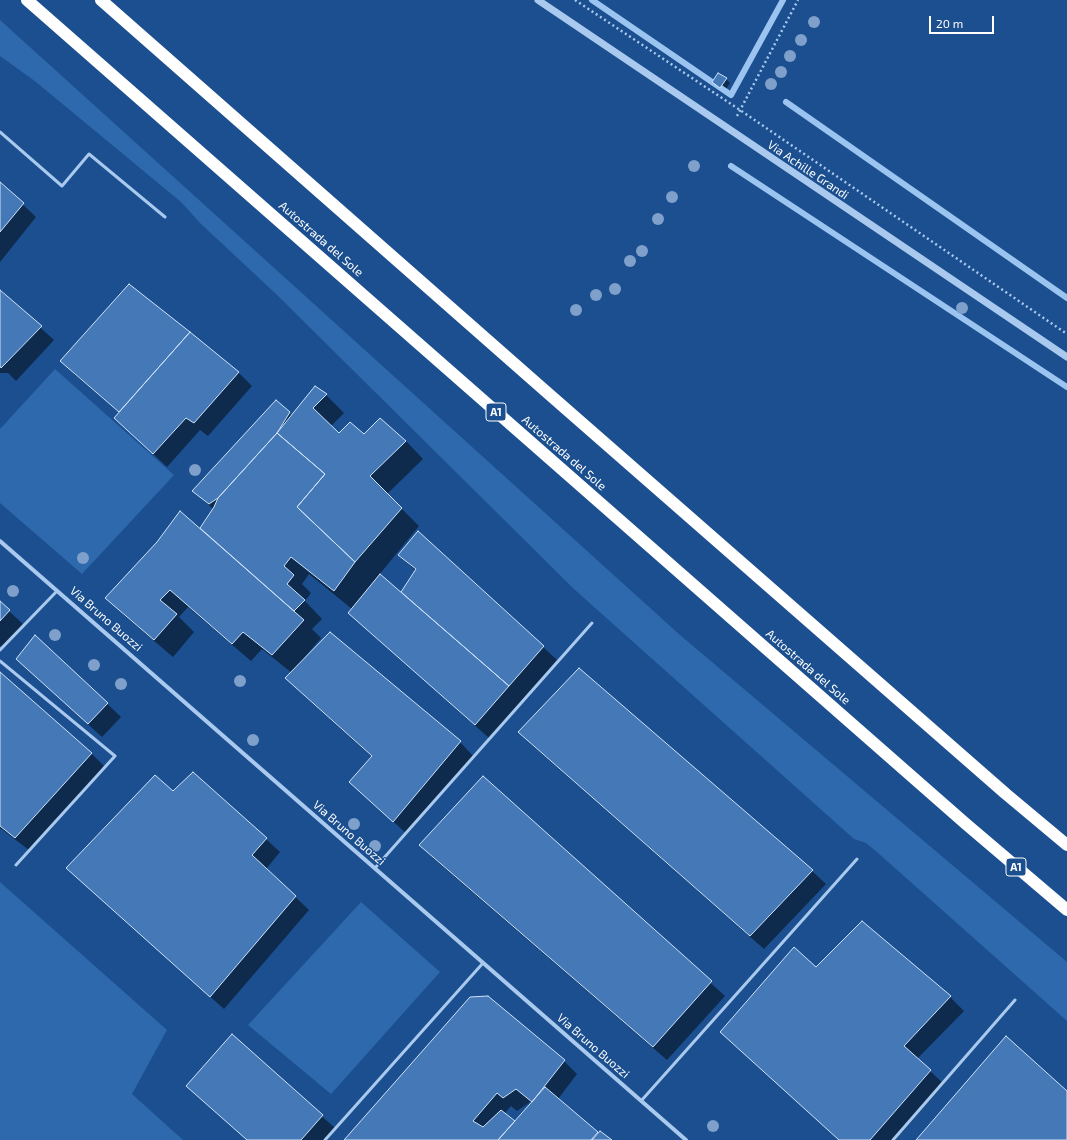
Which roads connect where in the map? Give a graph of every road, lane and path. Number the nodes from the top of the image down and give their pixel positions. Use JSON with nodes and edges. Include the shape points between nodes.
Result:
{"nodes":[{"id":1,"x":27,"y":0,"type":"edge"},
{"id":2,"x":101,"y":0,"type":"edge"},
{"id":3,"x":538,"y":0,"type":"edge"},
{"id":4,"x":575,"y":0,"type":"edge"},
{"id":5,"x":798,"y":0,"type":"edge"},
{"id":6,"x":740,"y":110,"type":"junction"},
{"id":7,"x":0,"y":132,"type":"edge"},
{"id":8,"x":165,"y":217,"type":"dead end"},
{"id":9,"x":1067,"y":334,"type":"edge"},
{"id":10,"x":1067,"y":357,"type":"edge"},
{"id":11,"x":0,"y":541,"type":"edge"},
{"id":12,"x":57,"y":591,"type":"junction"},
{"id":13,"x":592,"y":623,"type":"dead end"},
{"id":14,"x":0,"y":650,"type":"edge"},
{"id":15,"x":0,"y":661,"type":"edge"},
{"id":16,"x":1067,"y":845,"type":"edge"},
{"id":17,"x":857,"y":859,"type":"dead end"},
{"id":18,"x":16,"y":865,"type":"dead end"},
{"id":19,"x":374,"y":868,"type":"junction"},
{"id":20,"x":1067,"y":910,"type":"edge"},
{"id":21,"x":483,"y":963,"type":"junction"},
{"id":22,"x":1015,"y":1000,"type":"dead end"},
{"id":23,"x":641,"y":1101,"type":"junction"},
{"id":24,"x":326,"y":1140,"type":"edge"},
{"id":25,"x":686,"y":1140,"type":"edge"},
{"id":26,"x":893,"y":1140,"type":"edge"}],
"edges":[{"from":1,"to":20,"type":"highway","name":"Autostrada del Sole","number":"A1"},
{"from":2,"to":16,"type":"highway"},
{"from":3,"to":10,"type":"street","name":"Via Achille Grandi"},
{"from":4,"to":6,"type":"path"},
{"from":5,"to":6,"type":"path"},
{"from":6,"to":9,"type":"path"},
{"from":7,"to":8,"type":"lane","via":[[62,186],[89,154]]},
{"from":11,"to":12,"type":"street","name":"Via Bruno Buozzi"},
{"from":12,"to":14,"type":"lane"},
{"from":12,"to":19,"type":"street","name":"Via Bruno Buozzi"},
{"from":13,"to":19,"type":"lane"},
{"from":15,"to":18,"type":"lane","via":[[115,756]]},
{"from":17,"to":23,"type":"lane"},
{"from":19,"to":21,"type":"street","name":"Via Bruno Buozzi"},
{"from":21,"to":23,"type":"street","name":"Via Bruno Buozzi"},
{"from":21,"to":24,"type":"lane"},
{"from":22,"to":26,"type":"lane"},
{"from":23,"to":25,"type":"street","name":"Via Bruno Buozzi"}]}
